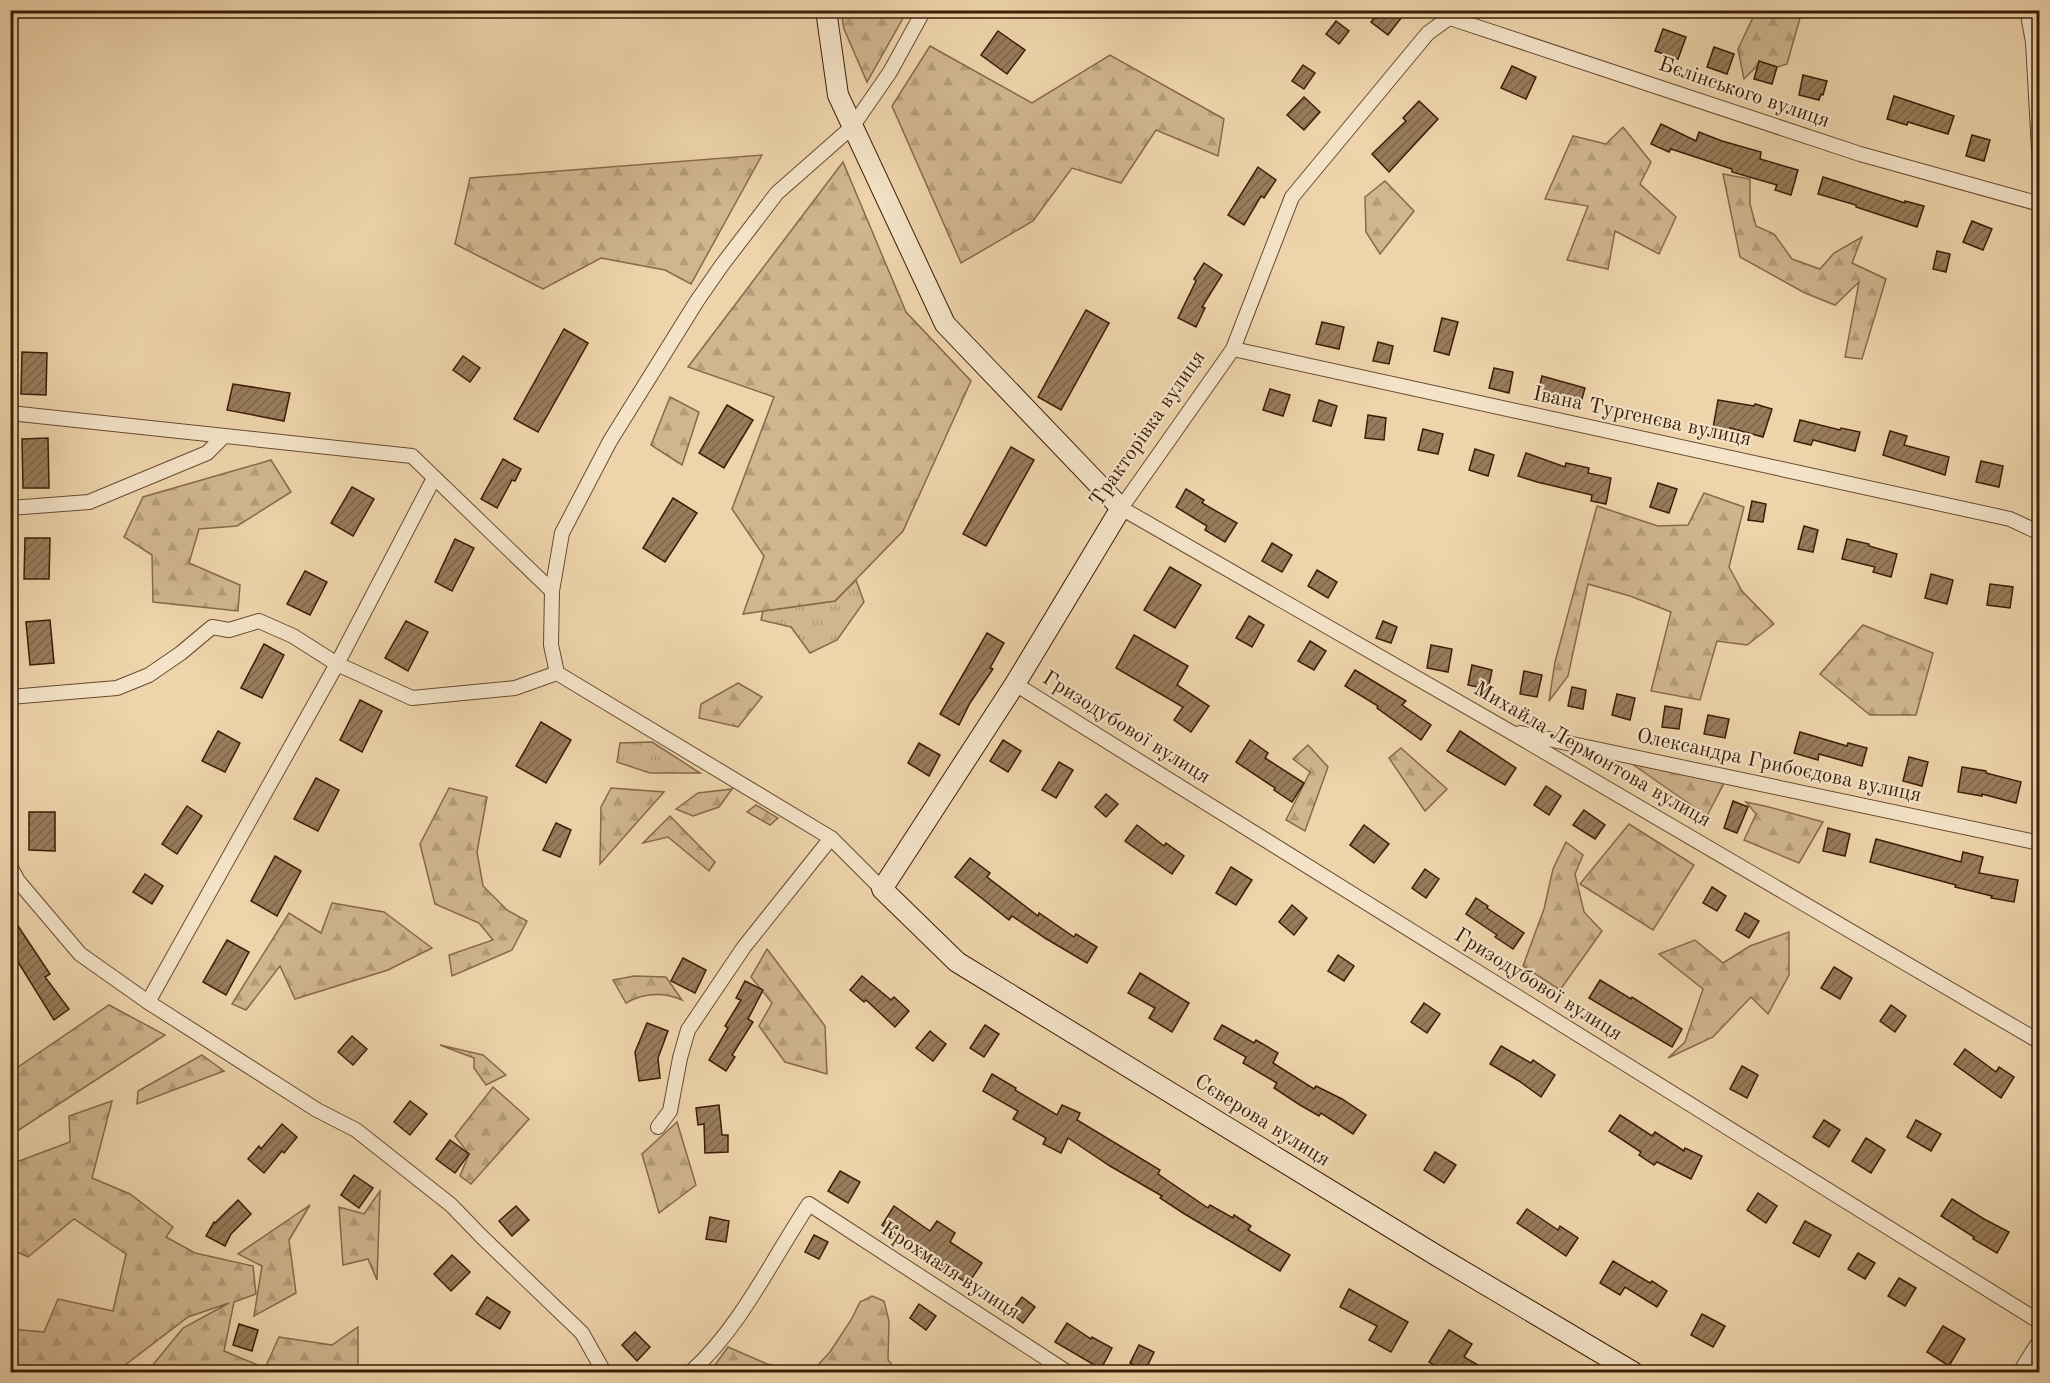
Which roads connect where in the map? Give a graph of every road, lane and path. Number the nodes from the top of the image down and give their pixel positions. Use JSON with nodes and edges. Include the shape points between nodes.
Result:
{"nodes":[{"id":1,"x":826,"y":10,"type":"edge"},
{"id":2,"x":924,"y":10,"type":"edge"},
{"id":3,"x":2027,"y":10,"type":"edge"},
{"id":4,"x":1450,"y":13,"type":"edge"},
{"id":5,"x":852,"y":127,"type":"junction"},
{"id":6,"x":2040,"y":167,"type":"edge"},
{"id":7,"x":2040,"y":204,"type":"edge"},
{"id":8,"x":1233,"y":349,"type":"junction"},
{"id":9,"x":2040,"y":410,"type":"edge"},
{"id":10,"x":10,"y":413,"type":"edge"},
{"id":11,"x":224,"y":436,"type":"junction"},
{"id":12,"x":434,"y":478,"type":"junction"},
{"id":13,"x":10,"y":508,"type":"edge"},
{"id":14,"x":1121,"y":508,"type":"junction"},
{"id":15,"x":2039,"y":533,"type":"edge"},
{"id":16,"x":552,"y":591,"type":"junction"},
{"id":17,"x":2040,"y":600,"type":"edge"},
{"id":18,"x":337,"y":664,"type":"junction"},
{"id":19,"x":557,"y":673,"type":"junction"},
{"id":20,"x":1015,"y":684,"type":"junction"},
{"id":21,"x":10,"y":697,"type":"edge"},
{"id":22,"x":1509,"y":731,"type":"junction"},
{"id":23,"x":831,"y":838,"type":"junction"},
{"id":24,"x":2040,"y":843,"type":"edge"},
{"id":25,"x":10,"y":866,"type":"edge"},
{"id":26,"x":882,"y":889,"type":"junction"},
{"id":27,"x":148,"y":1002,"type":"junction"},
{"id":28,"x":2040,"y":1042,"type":"edge"},
{"id":29,"x":658,"y":1126,"type":"dead end"},
{"id":30,"x":2040,"y":1322,"type":"edge"},
{"id":31,"x":2040,"y":1340,"type":"edge"},
{"id":32,"x":604,"y":1372,"type":"edge"},
{"id":33,"x":691,"y":1372,"type":"edge"},
{"id":34,"x":1067,"y":1372,"type":"edge"},
{"id":35,"x":1633,"y":1372,"type":"edge"},
{"id":36,"x":2020,"y":1372,"type":"edge"}],
"edges":[{"from":1,"to":5,"type":"main road","via":[[838,95]]},
{"from":2,"to":5,"type":"street","via":[[890,72]]},
{"from":3,"to":6,"type":"street"},
{"from":4,"to":7,"type":"street","name":"Бєлінського вулиця","via":[[1860,154]]},
{"from":4,"to":8,"type":"street","name":"Тракторівка вулиця","via":[[1428,33],[1292,197]]},
{"from":5,"to":14,"type":"main road","via":[[945,324]]},
{"from":5,"to":16,"type":"street","via":[[777,193],[697,301],[610,441],[562,533]]},
{"from":8,"to":14,"type":"street","name":"Тракторівка вулиця"},
{"from":8,"to":15,"type":"street","name":"Івана Тургенєва вулиця","via":[[2010,519]]},
{"from":9,"to":15,"type":"street"},
{"from":10,"to":11,"type":"street"},
{"from":11,"to":12,"type":"street","via":[[412,456]]},
{"from":11,"to":13,"type":"street","via":[[207,453],[89,502]]},
{"from":12,"to":16,"type":"street"},
{"from":12,"to":18,"type":"street"},
{"from":14,"to":20,"type":"main road","name":"Тракторівка вулиця"},
{"from":14,"to":22,"type":"street","name":"Михайла Лермонтова вулиця"},
{"from":15,"to":17,"type":"street"},
{"from":16,"to":19,"type":"street","via":[[551,645]]},
{"from":18,"to":19,"type":"street","via":[[412,698],[515,688]]},
{"from":18,"to":21,"type":"street","via":[[293,636],[259,621],[229,630],[213,627],[149,675],[117,688]]},
{"from":18,"to":27,"type":"street"},
{"from":19,"to":23,"type":"street"},
{"from":20,"to":26,"type":"main road","name":"Тракторівка вулиця"},
{"from":20,"to":30,"type":"street","name":"Гризодубової вулиця"},
{"from":22,"to":24,"type":"street","name":"Олександра Грибоєдова вулиця"},
{"from":22,"to":28,"type":"street","name":"Михайла Лермонтова вулиця"},
{"from":23,"to":26,"type":"street"},
{"from":23,"to":29,"type":"street","via":[[744,947],[688,1030],[670,1111]]},
{"from":25,"to":27,"type":"street","via":[[18,881],[80,954]]},
{"from":26,"to":35,"type":"main road","name":"Сєверова вулиця","via":[[957,962]]},
{"from":27,"to":32,"type":"street","via":[[317,1110],[356,1130],[451,1205],[582,1333]]},
{"from":31,"to":36,"type":"street"},
{"from":33,"to":34,"type":"street","name":"Крохмаля вулиця","via":[[740,1317],[809,1204]]}]}
